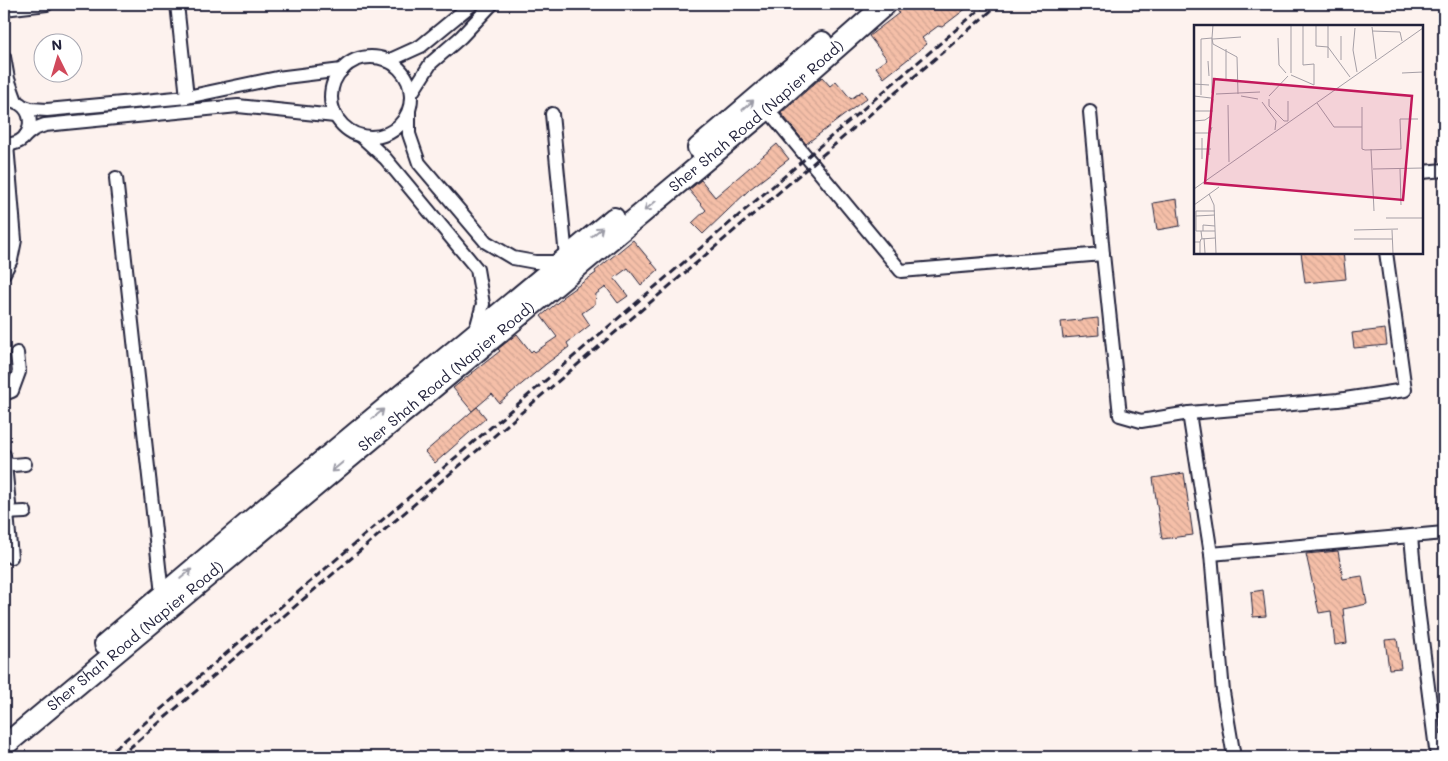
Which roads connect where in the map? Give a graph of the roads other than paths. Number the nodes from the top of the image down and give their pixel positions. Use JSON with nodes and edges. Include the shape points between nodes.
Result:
{"nodes":[{"id":1,"x":47,"y":4,"type":"edge"},
{"id":2,"x":177,"y":4,"type":"edge"},
{"id":3,"x":472,"y":4,"type":"edge"},
{"id":4,"x":492,"y":4,"type":"edge"},
{"id":5,"x":882,"y":4,"type":"edge"},
{"id":6,"x":886,"y":4,"type":"edge"},
{"id":7,"x":4,"y":9,"type":"edge"},
{"id":8,"x":4,"y":57,"type":"edge"},
{"id":9,"x":388,"y":61,"type":"junction"},
{"id":10,"x":342,"y":70,"type":"junction"},
{"id":11,"x":411,"y":94,"type":"junction"},
{"id":12,"x":187,"y":97,"type":"junction"},
{"id":13,"x":15,"y":103,"type":"edge"},
{"id":14,"x":766,"y":109,"type":"junction"},
{"id":15,"x":409,"y":111,"type":"junction"},
{"id":16,"x":1090,"y":112,"type":"dead end"},
{"id":17,"x":552,"y":114,"type":"dead end"},
{"id":18,"x":335,"y":116,"type":"junction"},
{"id":19,"x":26,"y":135,"type":"junction"},
{"id":20,"x":361,"y":136,"type":"junction"},
{"id":21,"x":5,"y":145,"type":"edge"},
{"id":22,"x":1444,"y":170,"type":"edge"},
{"id":23,"x":1423,"y":172,"type":"edge"},
{"id":24,"x":116,"y":178,"type":"dead end"},
{"id":25,"x":8,"y":232,"type":"edge"},
{"id":26,"x":1102,"y":254,"type":"junction"},
{"id":27,"x":1386,"y":254,"type":"edge"},
{"id":28,"x":566,"y":258,"type":"junction"},
{"id":29,"x":4,"y":273,"type":"edge"},
{"id":30,"x":475,"y":333,"type":"junction"},
{"id":31,"x":17,"y":353,"type":"dead end"},
{"id":32,"x":4,"y":394,"type":"edge"},
{"id":33,"x":1189,"y":413,"type":"junction"},
{"id":34,"x":4,"y":460,"type":"edge"},
{"id":35,"x":25,"y":464,"type":"dead end"},
{"id":36,"x":25,"y":512,"type":"dead end"},
{"id":37,"x":5,"y":513,"type":"edge"},
{"id":38,"x":1444,"y":533,"type":"edge"},
{"id":39,"x":1411,"y":537,"type":"junction"},
{"id":40,"x":1211,"y":554,"type":"junction"},
{"id":41,"x":11,"y":557,"type":"dead end"},
{"id":42,"x":162,"y":594,"type":"junction"},
{"id":43,"x":4,"y":732,"type":"edge"},
{"id":44,"x":4,"y":746,"type":"edge"},
{"id":45,"x":1234,"y":757,"type":"edge"},
{"id":46,"x":1437,"y":757,"type":"edge"}],
"edges":[{"from":1,"to":7,"type":"street"},
{"from":2,"to":12,"type":"street"},
{"from":3,"to":9,"type":"street","via":[[421,46]]},
{"from":4,"to":11,"type":"street","via":[[431,63]]},
{"from":28,"to":5,"type":"main road","name":"Sher Shah Road (Napier Road)","one_way":true,"via":[[849,19]]},
{"from":6,"to":14,"type":"main road","name":"Sher Shah Road (Napier Road)"},
{"from":8,"to":13,"type":"street"},
{"from":9,"to":10,"type":"street","via":[[363,58]]},
{"from":9,"to":11,"type":"street","via":[[407,78]]},
{"from":10,"to":12,"type":"street","via":[[277,78]]},
{"from":10,"to":18,"type":"street","via":[[331,92]]},
{"from":11,"to":15,"type":"street"},
{"from":12,"to":13,"type":"street","via":[[47,110]]},
{"from":13,"to":19,"type":"street","via":[[30,121]]},
{"from":14,"to":26,"type":"street","via":[[901,271]]},
{"from":14,"to":44,"type":"main road","name":"Sher Shah Road (Napier Road)","one_way":true},
{"from":15,"to":20,"type":"street","via":[[393,131],[378,137]]},
{"from":15,"to":28,"type":"street","via":[[409,134],[419,163],[486,242],[513,258],[535,262]]},
{"from":16,"to":26,"type":"street"},
{"from":17,"to":28,"type":"street"},
{"from":18,"to":19,"type":"street","via":[[238,106],[45,125]]},
{"from":18,"to":20,"type":"street","via":[[346,129]]},
{"from":19,"to":21,"type":"street","via":[[21,141]]},
{"from":20,"to":30,"type":"street","via":[[385,158],[477,269],[483,304]]},
{"from":21,"to":25,"type":"street"},
{"from":22,"to":23,"type":"street"},
{"from":24,"to":42,"type":"street"},
{"from":25,"to":29,"type":"street","via":[[15,240],[11,260]]},
{"from":26,"to":33,"type":"street","via":[[1120,416],[1141,421]]},
{"from":27,"to":33,"type":"street","via":[[1405,390],[1338,400]]},
{"from":28,"to":30,"type":"main road","name":"Sher Shah Road (Napier Road)"},
{"from":42,"to":30,"type":"main road","name":"Sher Shah Road (Napier Road)","one_way":true},
{"from":31,"to":32,"type":"street","via":[[19,372],[12,391]]},
{"from":33,"to":40,"type":"street"},
{"from":34,"to":35,"type":"street","via":[[13,465]]},
{"from":34,"to":37,"type":"street","via":[[9,504]]},
{"from":36,"to":37,"type":"street"},
{"from":37,"to":41,"type":"street"},
{"from":38,"to":39,"type":"street"},
{"from":39,"to":40,"type":"street"},
{"from":39,"to":46,"type":"street"},
{"from":40,"to":45,"type":"street","via":[[1223,692]]},
{"from":42,"to":43,"type":"main road","name":"Sher Shah Road (Napier Road)"}]}
